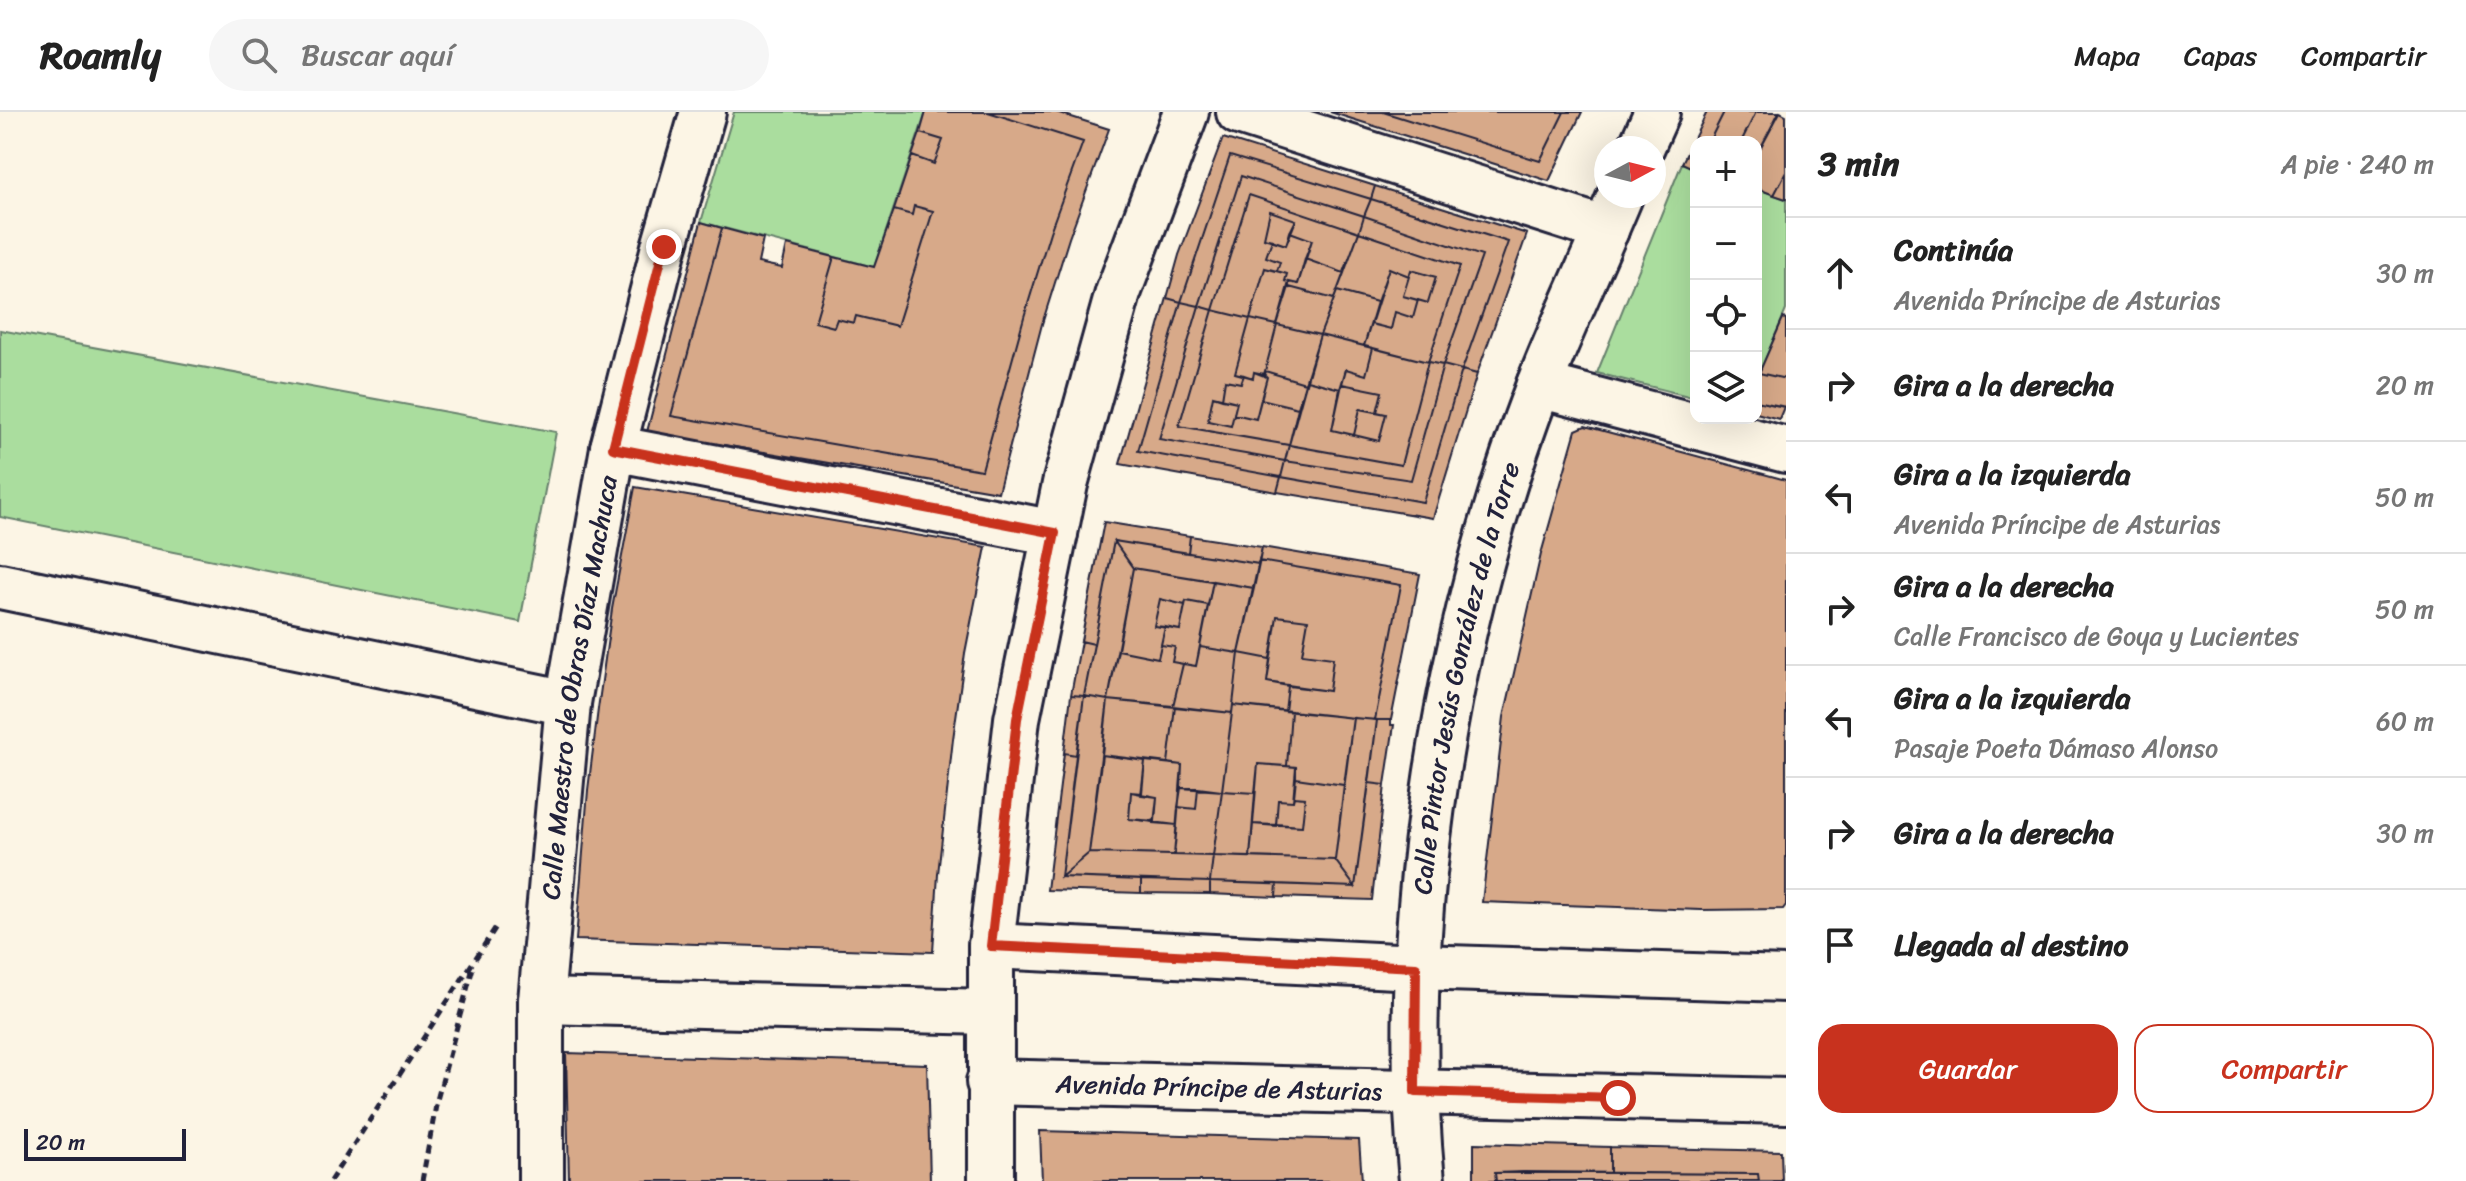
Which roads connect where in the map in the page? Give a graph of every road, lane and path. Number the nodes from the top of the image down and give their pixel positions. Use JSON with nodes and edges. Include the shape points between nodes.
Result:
{"nodes":[{"id":1,"x":703,"y":112,"type":"edge"},
{"id":2,"x":1186,"y":112,"type":"edge"},
{"id":3,"x":1239,"y":112,"type":"edge"},
{"id":4,"x":1657,"y":112,"type":"edge"},
{"id":5,"x":1646,"y":136,"type":"edge"},
{"id":6,"x":1613,"y":213,"type":"edge"},
{"id":7,"x":1539,"y":385,"type":"junction"},
{"id":8,"x":613,"y":448,"type":"junction"},
{"id":9,"x":1786,"y":450,"type":"edge"},
{"id":10,"x":1055,"y":533,"type":"junction"},
{"id":11,"x":0,"y":586,"type":"edge"},
{"id":12,"x":568,"y":703,"type":"junction"},
{"id":13,"x":500,"y":920,"type":"dead end"},
{"id":14,"x":991,"y":946,"type":"junction"},
{"id":15,"x":476,"y":957,"type":"junction"},
{"id":16,"x":1416,"y":967,"type":"junction"},
{"id":17,"x":1786,"y":979,"type":"edge"},
{"id":18,"x":541,"y":1001,"type":"junction"},
{"id":19,"x":990,"y":1012,"type":"junction"},
{"id":20,"x":989,"y":1082,"type":"junction"},
{"id":21,"x":1415,"y":1092,"type":"junction"},
{"id":22,"x":1786,"y":1101,"type":"edge"},
{"id":23,"x":330,"y":1181,"type":"edge"},
{"id":24,"x":422,"y":1181,"type":"edge"},
{"id":25,"x":541,"y":1181,"type":"edge"},
{"id":26,"x":991,"y":1181,"type":"edge"},
{"id":27,"x":1422,"y":1181,"type":"edge"}],
"edges":[{"from":1,"to":8,"type":"street","name":"Calle Maestro de Obras Díaz Machuca"},
{"from":2,"to":10,"type":"street","via":[[1118,293]]},
{"from":3,"to":6,"type":"street"},
{"from":4,"to":5,"type":"street"},
{"from":6,"to":7,"type":"street","name":"Calle Pintor Jesús González de la Torre"},
{"from":7,"to":9,"type":"street"},
{"from":7,"to":16,"type":"street","name":"Calle Pintor Jesús González de la Torre","via":[[1468,614],[1435,789]]},
{"from":8,"to":10,"type":"street"},
{"from":8,"to":12,"type":"street","name":"Calle Maestro de Obras Díaz Machuca"},
{"from":10,"to":14,"type":"street","via":[[1017,719]]},
{"from":11,"to":12,"type":"street"},
{"from":12,"to":18,"type":"street","name":"Calle Maestro de Obras Díaz Machuca"},
{"from":13,"to":15,"type":"path"},
{"from":14,"to":16,"type":"street"},
{"from":14,"to":19,"type":"street"},
{"from":15,"to":23,"type":"path"},
{"from":15,"to":24,"type":"path","via":[[437,1100]]},
{"from":16,"to":17,"type":"street"},
{"from":16,"to":21,"type":"street","name":"Calle Pintor Jesús González de la Torre"},
{"from":18,"to":19,"type":"street"},
{"from":18,"to":25,"type":"street","name":"Calle Maestro de Obras Díaz Machuca"},
{"from":19,"to":20,"type":"street"},
{"from":20,"to":21,"type":"street","name":"Avenida Príncipe de Asturias"},
{"from":20,"to":26,"type":"street"},
{"from":21,"to":22,"type":"street","name":"Avenida Príncipe de Asturias"},
{"from":21,"to":27,"type":"street","name":"Calle Pintor Jesús González de la Torre"}]}
